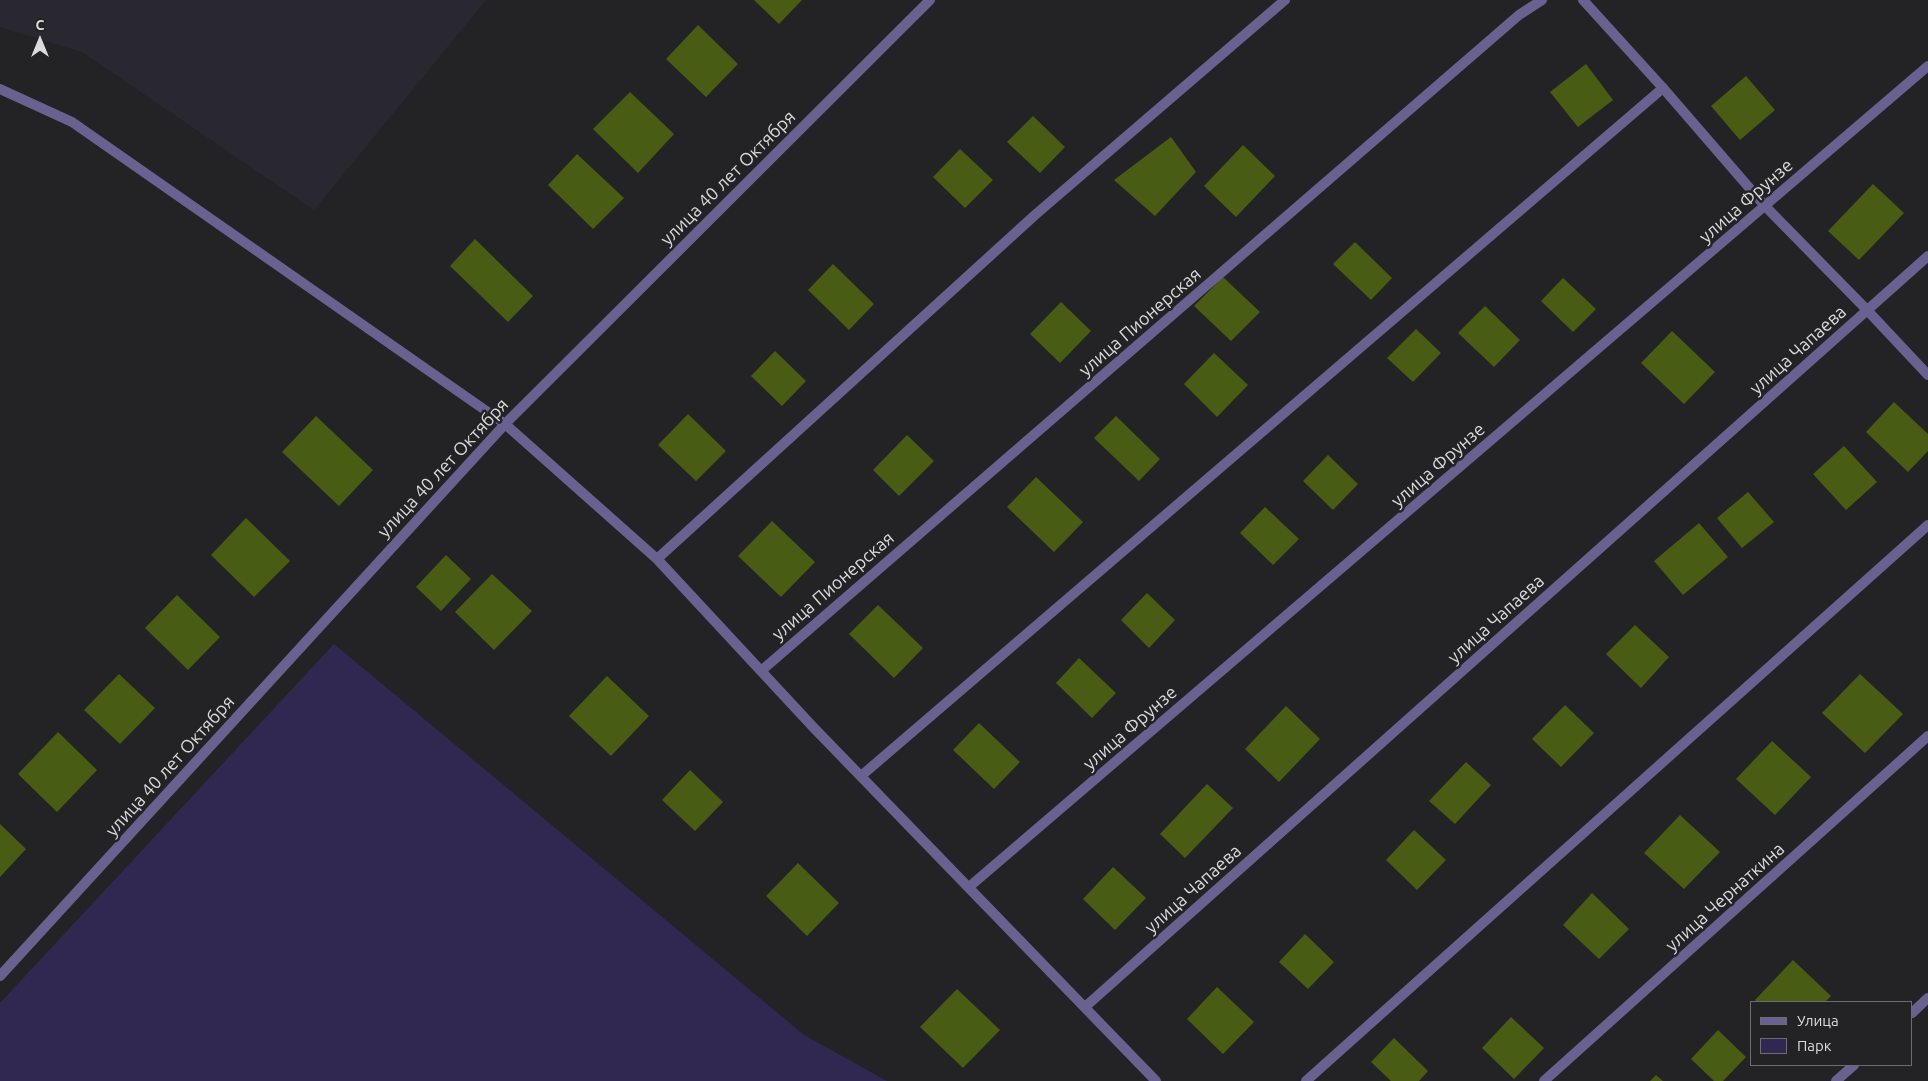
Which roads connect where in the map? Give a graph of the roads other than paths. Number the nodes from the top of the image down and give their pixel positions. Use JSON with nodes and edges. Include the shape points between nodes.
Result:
{"nodes":[{"id":1,"x":930,"y":0,"type":"edge"},
{"id":2,"x":1285,"y":0,"type":"edge"},
{"id":3,"x":1542,"y":0,"type":"edge"},
{"id":4,"x":1583,"y":0,"type":"edge"},
{"id":5,"x":1928,"y":66,"type":"edge"},
{"id":6,"x":1663,"y":88,"type":"junction"},
{"id":7,"x":0,"y":89,"type":"edge"},
{"id":8,"x":1765,"y":206,"type":"junction"},
{"id":9,"x":1928,"y":256,"type":"edge"},
{"id":10,"x":1867,"y":310,"type":"junction"},
{"id":11,"x":1928,"y":375,"type":"edge"},
{"id":12,"x":505,"y":424,"type":"junction"},
{"id":13,"x":1928,"y":526,"type":"edge"},
{"id":14,"x":657,"y":559,"type":"junction"},
{"id":15,"x":761,"y":670,"type":"junction"},
{"id":16,"x":1928,"y":736,"type":"edge"},
{"id":17,"x":861,"y":776,"type":"junction"},
{"id":18,"x":969,"y":887,"type":"junction"},
{"id":19,"x":0,"y":976,"type":"edge"},
{"id":20,"x":1928,"y":998,"type":"edge"},
{"id":21,"x":1085,"y":1007,"type":"junction"},
{"id":22,"x":1913,"y":1012,"type":"edge"},
{"id":23,"x":1853,"y":1066,"type":"edge"},
{"id":24,"x":1156,"y":1081,"type":"edge"},
{"id":25,"x":1306,"y":1081,"type":"edge"},
{"id":26,"x":1544,"y":1081,"type":"edge"},
{"id":27,"x":1836,"y":1081,"type":"edge"}],
"edges":[{"from":1,"to":12,"type":"street","name":"улица 40 лет Октября"},
{"from":2,"to":14,"type":"street","via":[[1035,215]]},
{"from":3,"to":15,"type":"street","name":"улица Пионерская","via":[[1520,15]]},
{"from":4,"to":6,"type":"street"},
{"from":5,"to":8,"type":"street","name":"улица Фрунзе"},
{"from":6,"to":8,"type":"street"},
{"from":6,"to":17,"type":"street"},
{"from":7,"to":12,"type":"street","via":[[72,122]]},
{"from":8,"to":10,"type":"street"},
{"from":8,"to":18,"type":"street","name":"улица Фрунзе"},
{"from":9,"to":10,"type":"street","name":"улица Чапаева"},
{"from":10,"to":11,"type":"street"},
{"from":10,"to":21,"type":"street","name":"улица Чапаева"},
{"from":12,"to":14,"type":"street"},
{"from":12,"to":19,"type":"street","name":"улица 40 лет Октября"},
{"from":13,"to":25,"type":"street"},
{"from":14,"to":15,"type":"street"},
{"from":15,"to":17,"type":"street"},
{"from":16,"to":26,"type":"street","name":"улица Чернаткина"},
{"from":17,"to":18,"type":"street"},
{"from":18,"to":21,"type":"street"},
{"from":20,"to":22,"type":"street"},
{"from":21,"to":24,"type":"street"},
{"from":23,"to":27,"type":"street"}]}
